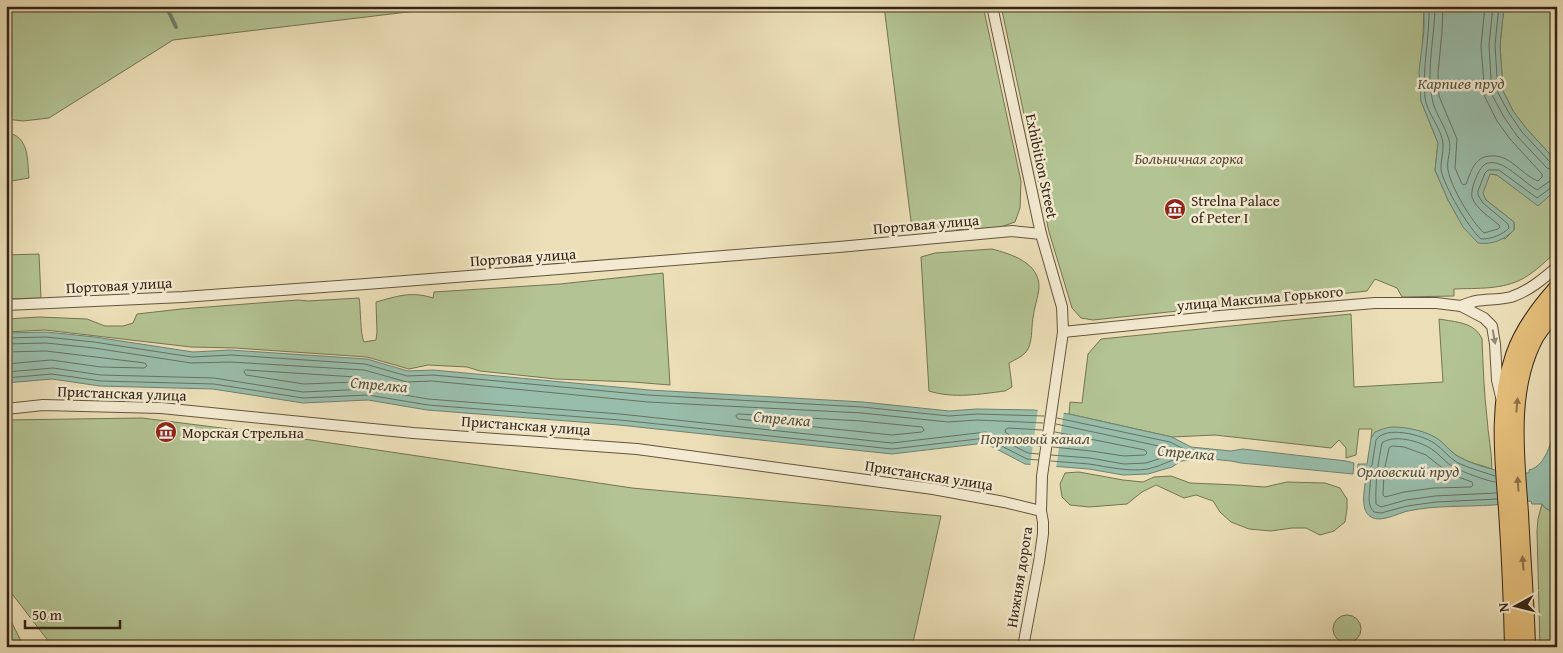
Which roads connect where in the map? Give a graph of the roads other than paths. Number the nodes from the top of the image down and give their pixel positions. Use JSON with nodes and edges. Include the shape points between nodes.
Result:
{"nodes":[{"id":1,"x":992,"y":6,"type":"edge"},
{"id":2,"x":1041,"y":234,"type":"junction"},
{"id":3,"x":1557,"y":267,"type":"edge"},
{"id":4,"x":1557,"y":288,"type":"edge"},
{"id":5,"x":6,"y":305,"type":"edge"},
{"id":6,"x":1461,"y":306,"type":"junction"},
{"id":7,"x":1557,"y":309,"type":"edge"},
{"id":8,"x":1063,"y":332,"type":"junction"},
{"id":9,"x":6,"y":409,"type":"edge"},
{"id":10,"x":1503,"y":411,"type":"junction"},
{"id":11,"x":1510,"y":454,"type":"junction"},
{"id":12,"x":1041,"y":510,"type":"junction"},
{"id":13,"x":1513,"y":515,"type":"junction"},
{"id":14,"x":1023,"y":647,"type":"edge"},
{"id":15,"x":1513,"y":647,"type":"edge"},
{"id":16,"x":1527,"y":647,"type":"edge"}],
"edges":[{"from":1,"to":2,"type":"street","name":"Exhibition Street"},
{"from":2,"to":5,"type":"street","name":"Портовая улица","via":[[1012,231],[366,284]]},
{"from":2,"to":8,"type":"street","name":"Exhibition Street","via":[[1062,307]]},
{"from":3,"to":6,"type":"street","via":[[1522,293]]},
{"from":4,"to":10,"type":"main road","via":[[1535,315],[1514,355]]},
{"from":6,"to":8,"type":"street","name":"улица Максима Горького","via":[[1375,303]]},
{"from":6,"to":10,"type":"street","one_way":true,"via":[[1492,326]]},
{"from":11,"to":7,"type":"main road","one_way":true,"via":[[1523,371],[1536,337]]},
{"from":8,"to":12,"type":"street","name":"Нижняя дорога","via":[[1042,476]]},
{"from":9,"to":12,"type":"street","name":"Пристанская улица","via":[[43,405],[161,408],[637,449],[933,489]]},
{"from":10,"to":11,"type":"main road"},
{"from":11,"to":13,"type":"main road"},
{"from":12,"to":14,"type":"street","name":"Нижняя дорога","via":[[1043,534]]},
{"from":13,"to":15,"type":"main road"},
{"from":16,"to":13,"type":"main road","one_way":true}]}
